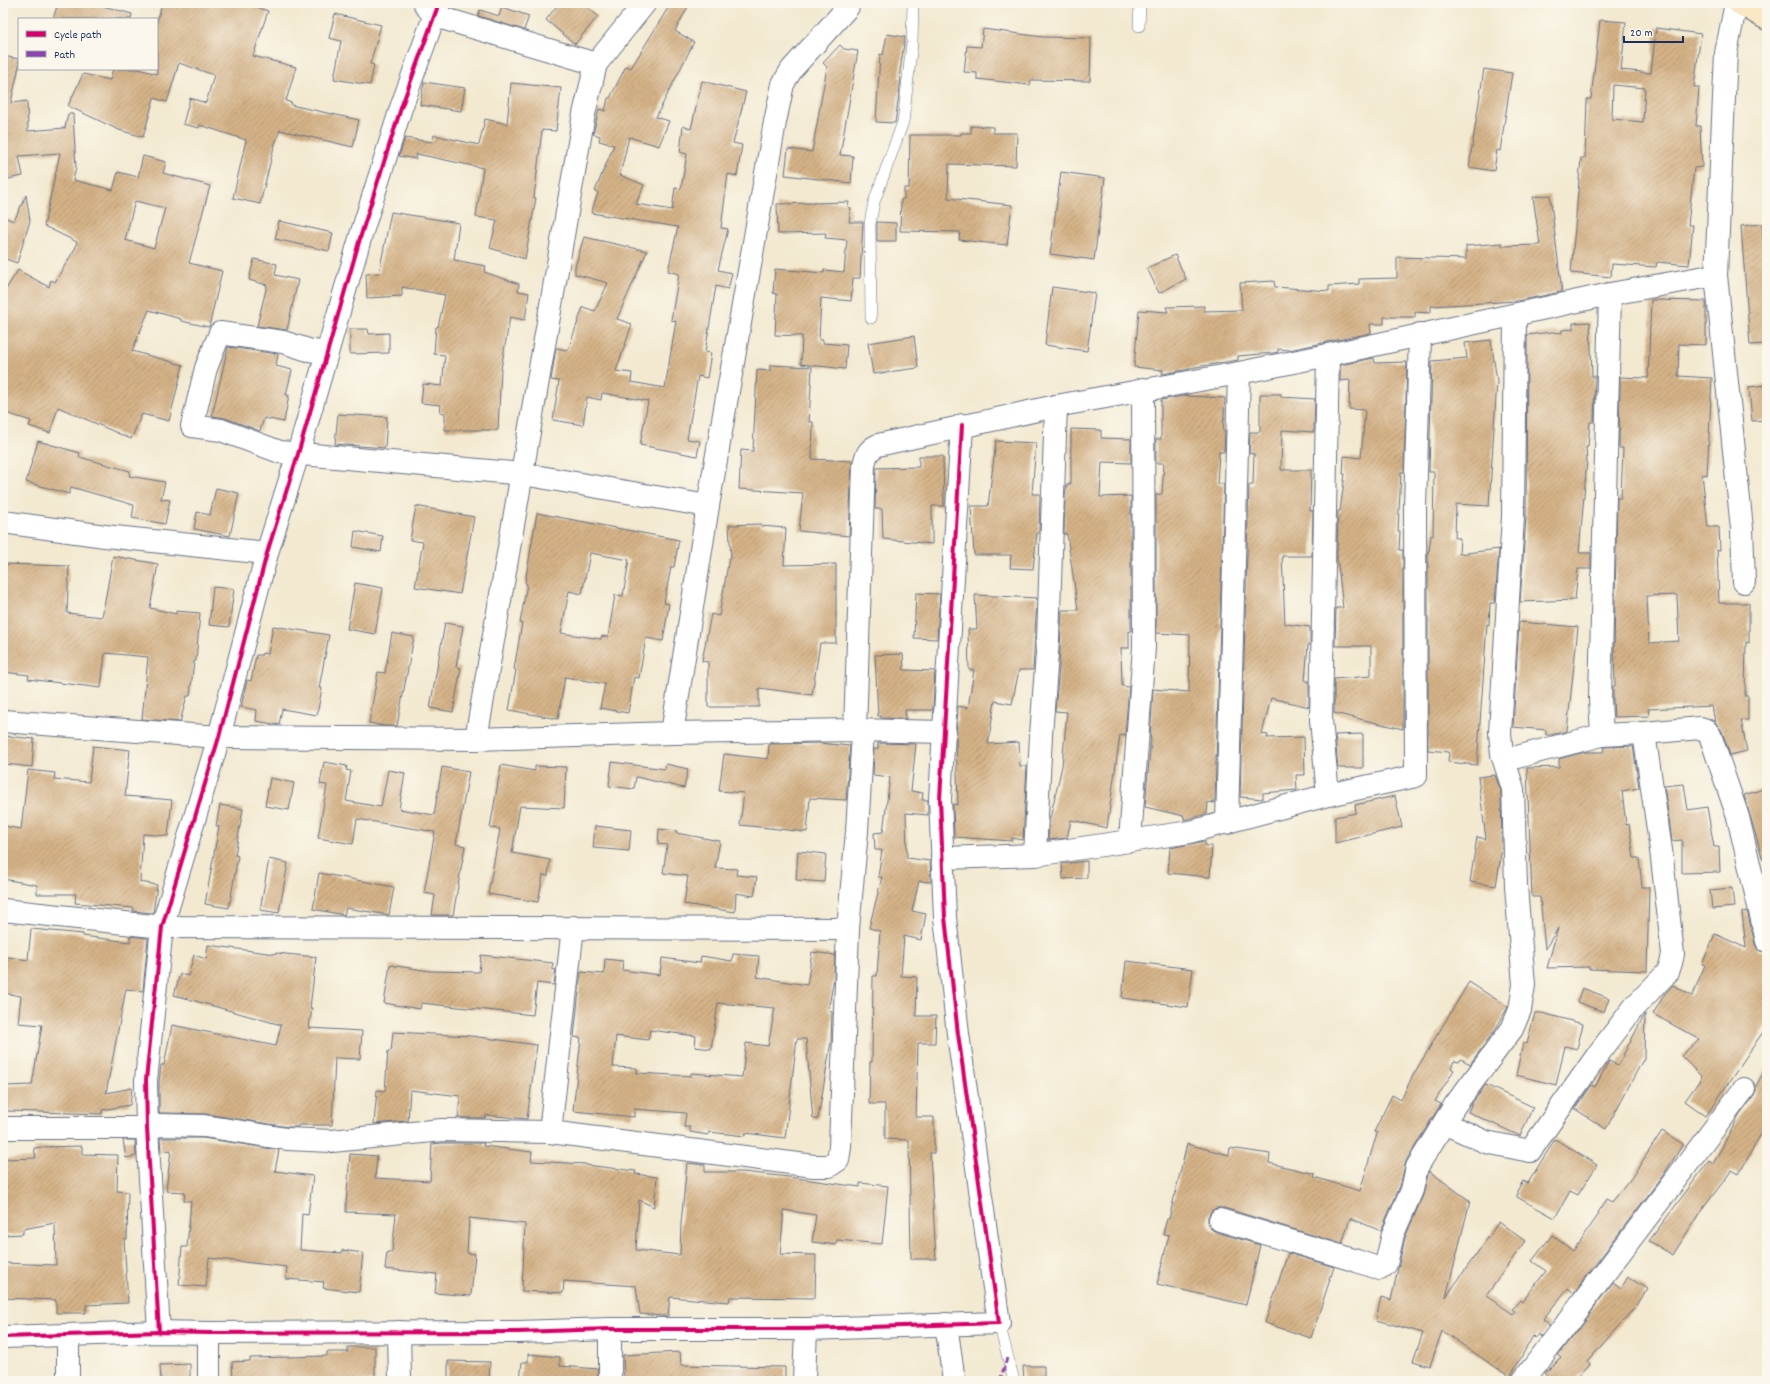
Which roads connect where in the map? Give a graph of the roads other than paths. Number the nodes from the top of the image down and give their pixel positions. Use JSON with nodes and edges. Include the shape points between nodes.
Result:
{"nodes":[{"id":1,"x":645,"y":3,"type":"edge"},
{"id":2,"x":913,"y":3,"type":"edge"},
{"id":3,"x":1140,"y":3,"type":"edge"},
{"id":4,"x":1736,"y":3,"type":"edge"},
{"id":5,"x":1739,"y":3,"type":"edge"},
{"id":6,"x":432,"y":7,"type":"edge"},
{"id":7,"x":848,"y":7,"type":"dead end"},
{"id":8,"x":1767,"y":19,"type":"edge"},
{"id":9,"x":1139,"y":26,"type":"dead end"},
{"id":10,"x":596,"y":64,"type":"junction"},
{"id":11,"x":1716,"y":275,"type":"junction"},
{"id":12,"x":1610,"y":294,"type":"junction"},
{"id":13,"x":1515,"y":315,"type":"junction"},
{"id":14,"x":871,"y":318,"type":"dead end"},
{"id":15,"x":1420,"y":334,"type":"junction"},
{"id":16,"x":327,"y":353,"type":"junction"},
{"id":17,"x":1328,"y":355,"type":"junction"},
{"id":18,"x":1239,"y":373,"type":"junction"},
{"id":19,"x":1143,"y":390,"type":"junction"},
{"id":20,"x":1056,"y":406,"type":"junction"},
{"id":21,"x":962,"y":426,"type":"junction"},
{"id":22,"x":298,"y":454,"type":"junction"},
{"id":23,"x":523,"y":474,"type":"junction"},
{"id":24,"x":708,"y":506,"type":"junction"},
{"id":25,"x":3,"y":522,"type":"edge"},
{"id":26,"x":267,"y":553,"type":"junction"},
{"id":27,"x":1744,"y":582,"type":"dead end"},
{"id":28,"x":3,"y":721,"type":"edge"},
{"id":29,"x":859,"y":731,"type":"junction"},
{"id":30,"x":944,"y":732,"type":"junction"},
{"id":31,"x":672,"y":733,"type":"junction"},
{"id":32,"x":1644,"y":734,"type":"junction"},
{"id":33,"x":1602,"y":735,"type":"junction"},
{"id":34,"x":219,"y":737,"type":"junction"},
{"id":35,"x":476,"y":739,"type":"junction"},
{"id":36,"x":1505,"y":760,"type":"junction"},
{"id":37,"x":1328,"y":795,"type":"junction"},
{"id":38,"x":1227,"y":823,"type":"junction"},
{"id":39,"x":1130,"y":840,"type":"junction"},
{"id":40,"x":1035,"y":855,"type":"junction"},
{"id":41,"x":942,"y":858,"type":"junction"},
{"id":42,"x":3,"y":910,"type":"edge"},
{"id":43,"x":162,"y":927,"type":"junction"},
{"id":44,"x":573,"y":927,"type":"junction"},
{"id":45,"x":848,"y":929,"type":"junction"},
{"id":46,"x":1767,"y":941,"type":"edge"},
{"id":47,"x":1744,"y":1088,"type":"dead end"},
{"id":48,"x":1444,"y":1123,"type":"junction"},
{"id":49,"x":3,"y":1128,"type":"edge"},
{"id":50,"x":147,"y":1128,"type":"junction"},
{"id":51,"x":550,"y":1132,"type":"junction"},
{"id":52,"x":1220,"y":1220,"type":"dead end"},
{"id":53,"x":999,"y":1323,"type":"junction"},
{"id":54,"x":946,"y":1324,"type":"junction"},
{"id":55,"x":610,"y":1329,"type":"junction"},
{"id":56,"x":806,"y":1329,"type":"junction"},
{"id":57,"x":159,"y":1332,"type":"junction"},
{"id":58,"x":399,"y":1332,"type":"junction"},
{"id":59,"x":209,"y":1333,"type":"junction"},
{"id":60,"x":68,"y":1336,"type":"junction"},
{"id":61,"x":3,"y":1337,"type":"edge"},
{"id":62,"x":68,"y":1381,"type":"edge"},
{"id":63,"x":209,"y":1381,"type":"edge"},
{"id":64,"x":400,"y":1381,"type":"edge"},
{"id":65,"x":610,"y":1381,"type":"edge"},
{"id":66,"x":804,"y":1381,"type":"edge"},
{"id":67,"x":954,"y":1381,"type":"edge"},
{"id":68,"x":1014,"y":1381,"type":"edge"},
{"id":69,"x":1523,"y":1381,"type":"edge"}],
"edges":[{"from":1,"to":10,"type":"street"},
{"from":2,"to":14,"type":"lane","via":[[912,43],[903,122],[874,202],[870,224]]},
{"from":3,"to":9,"type":"lane"},
{"from":4,"to":11,"type":"street","via":[[1725,59]]},
{"from":5,"to":8,"type":"main road"},
{"from":6,"to":10,"type":"street"},
{"from":6,"to":16,"type":"street"},
{"from":7,"to":24,"type":"street","via":[[792,69],[783,84]]},
{"from":10,"to":23,"type":"street","via":[[584,114]]},
{"from":11,"to":12,"type":"street"},
{"from":11,"to":27,"type":"street","via":[[1742,529]]},
{"from":12,"to":13,"type":"street"},
{"from":12,"to":33,"type":"street","via":[[1600,699]]},
{"from":13,"to":15,"type":"street"},
{"from":13,"to":36,"type":"street","via":[[1513,517],[1500,733]]},
{"from":15,"to":17,"type":"street"},
{"from":15,"to":37,"type":"street","via":[[1415,508],[1416,776]]},
{"from":16,"to":22,"type":"street"},
{"from":16,"to":22,"type":"street","via":[[283,342],[220,333],[206,368],[192,426],[221,430],[280,452]]},
{"from":17,"to":18,"type":"street"},
{"from":17,"to":37,"type":"street","via":[[1321,720]]},
{"from":18,"to":19,"type":"street"},
{"from":18,"to":38,"type":"street"},
{"from":19,"to":20,"type":"street"},
{"from":19,"to":39,"type":"street","via":[[1144,647]]},
{"from":20,"to":21,"type":"street"},
{"from":20,"to":40,"type":"street","via":[[1048,640]]},
{"from":21,"to":29,"type":"street","via":[[878,445],[870,449],[866,456]]},
{"from":21,"to":30,"type":"street"},
{"from":22,"to":23,"type":"street"},
{"from":22,"to":26,"type":"street"},
{"from":23,"to":24,"type":"street"},
{"from":23,"to":35,"type":"street"},
{"from":24,"to":31,"type":"street"},
{"from":25,"to":26,"type":"street","via":[[105,536]]},
{"from":26,"to":34,"type":"street"},
{"from":28,"to":34,"type":"street"},
{"from":29,"to":30,"type":"street"},
{"from":29,"to":31,"type":"street"},
{"from":29,"to":45,"type":"street","via":[[857,831]]},
{"from":30,"to":41,"type":"street","via":[[940,799]]},
{"from":31,"to":35,"type":"street"},
{"from":32,"to":33,"type":"street"},
{"from":32,"to":46,"type":"street","via":[[1700,728],[1710,735],[1738,817]]},
{"from":32,"to":48,"type":"street","via":[[1673,954],[1668,972],[1635,1006],[1530,1151],[1486,1142]]},
{"from":33,"to":36,"type":"street"},
{"from":34,"to":35,"type":"street"},
{"from":34,"to":43,"type":"street"},
{"from":36,"to":48,"type":"street","via":[[1513,789],[1516,886],[1524,986],[1520,1010],[1512,1029]]},
{"from":37,"to":38,"type":"street"},
{"from":38,"to":39,"type":"street","via":[[1190,832]]},
{"from":39,"to":40,"type":"street"},
{"from":40,"to":41,"type":"street"},
{"from":41,"to":53,"type":"street","via":[[945,917],[958,1034]]},
{"from":42,"to":43,"type":"street"},
{"from":43,"to":44,"type":"street"},
{"from":43,"to":50,"type":"street","via":[[146,1080]]},
{"from":44,"to":45,"type":"street"},
{"from":44,"to":51,"type":"street"},
{"from":45,"to":51,"type":"street","via":[[838,1160],[829,1166],[814,1166]]},
{"from":47,"to":69,"type":"street"},
{"from":48,"to":52,"type":"street","via":[[1417,1167],[1412,1190],[1393,1234],[1386,1264],[1380,1269]]},
{"from":49,"to":50,"type":"street"},
{"from":50,"to":51,"type":"street","via":[[161,1125],[204,1126],[287,1140],[332,1141],[442,1130]]},
{"from":50,"to":57,"type":"street"},
{"from":53,"to":54,"type":"street"},
{"from":53,"to":68,"type":"lane"},
{"from":54,"to":56,"type":"street"},
{"from":54,"to":67,"type":"street"},
{"from":55,"to":56,"type":"street"},
{"from":55,"to":58,"type":"street"},
{"from":55,"to":65,"type":"street"},
{"from":56,"to":66,"type":"street"},
{"from":57,"to":59,"type":"street"},
{"from":57,"to":60,"type":"street"},
{"from":58,"to":59,"type":"street"},
{"from":58,"to":64,"type":"street"},
{"from":59,"to":63,"type":"street"},
{"from":60,"to":61,"type":"street"},
{"from":60,"to":62,"type":"street"}]}
